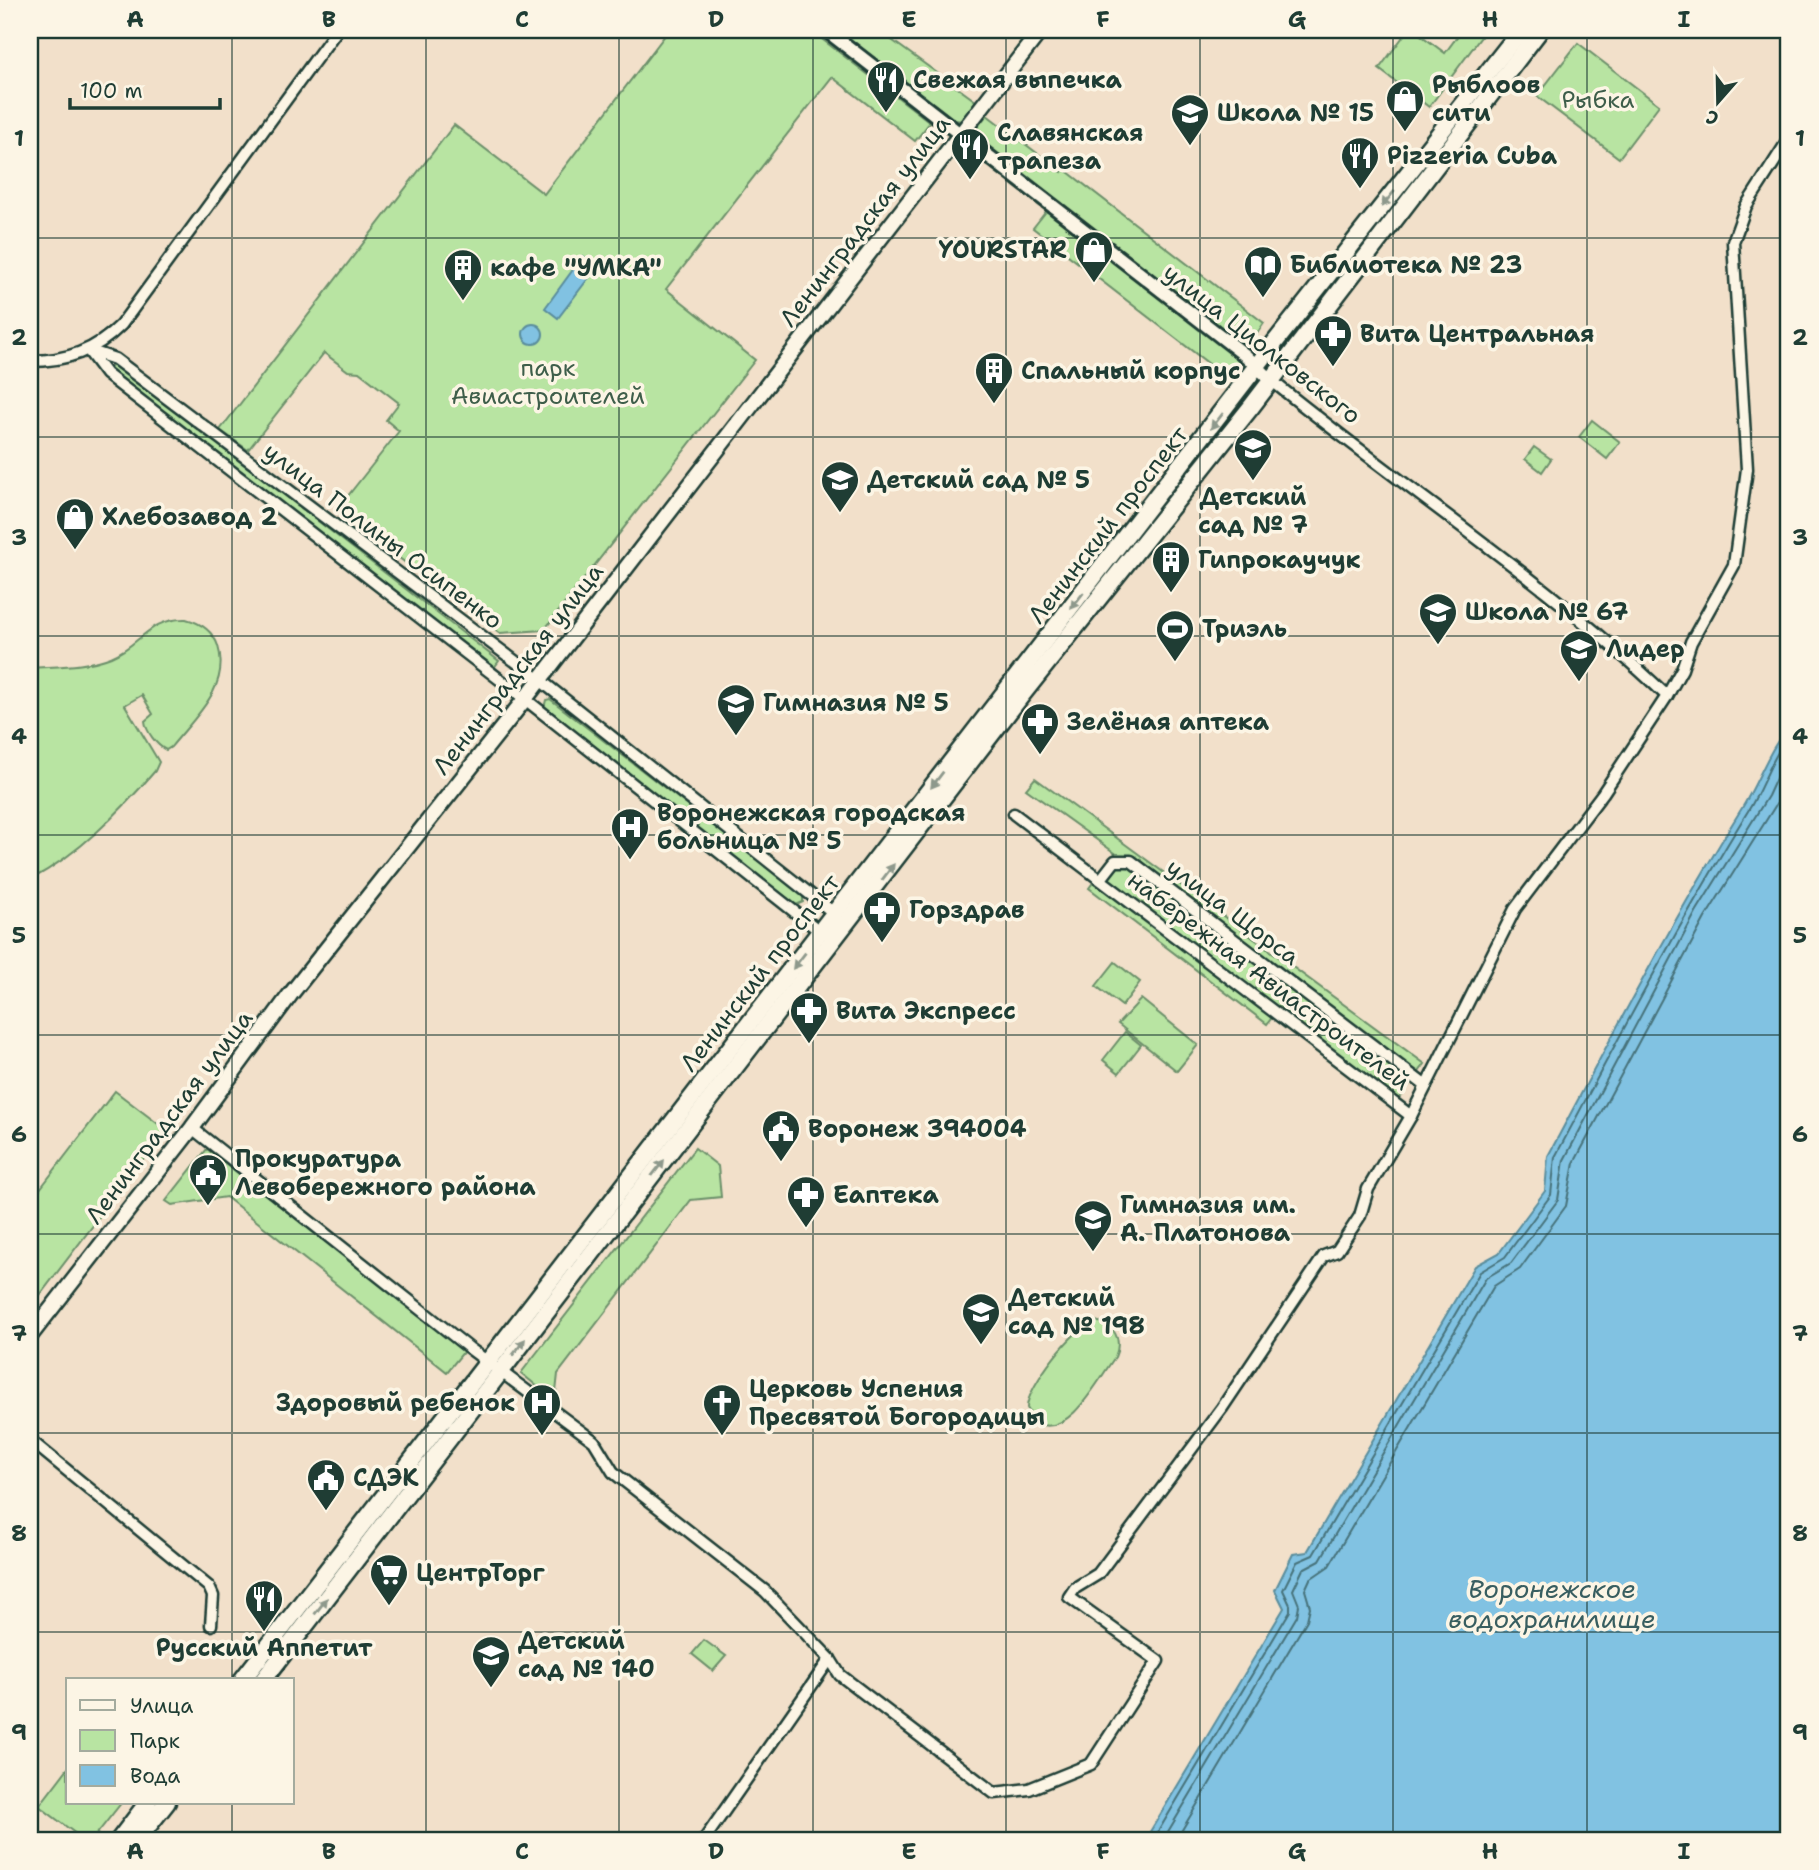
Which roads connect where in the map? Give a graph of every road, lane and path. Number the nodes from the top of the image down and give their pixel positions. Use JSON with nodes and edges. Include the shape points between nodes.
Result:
{"nodes":[{"id":1,"x":337,"y":30,"type":"edge"},
{"id":2,"x":827,"y":30,"type":"edge"},
{"id":3,"x":1041,"y":30,"type":"edge"},
{"id":4,"x":1521,"y":30,"type":"edge"},
{"id":5,"x":1540,"y":30,"type":"edge"},
{"id":6,"x":960,"y":135,"type":"junction"},
{"id":7,"x":1789,"y":139,"type":"edge"},
{"id":8,"x":88,"y":350,"type":"junction"},
{"id":9,"x":30,"y":361,"type":"edge"},
{"id":10,"x":1258,"y":367,"type":"junction"},
{"id":11,"x":1271,"y":380,"type":"junction"},
{"id":12,"x":540,"y":680,"type":"junction"},
{"id":13,"x":1667,"y":696,"type":"junction"},
{"id":14,"x":525,"y":699,"type":"junction"},
{"id":15,"x":1014,"y":814,"type":"dead end"},
{"id":16,"x":1101,"y":879,"type":"junction"},
{"id":17,"x":835,"y":914,"type":"junction"},
{"id":18,"x":821,"y":932,"type":"junction"},
{"id":19,"x":840,"y":934,"type":"junction"},
{"id":20,"x":1426,"y":1086,"type":"junction"},
{"id":21,"x":1411,"y":1116,"type":"junction"},
{"id":22,"x":192,"y":1128,"type":"junction"},
{"id":23,"x":30,"y":1336,"type":"edge"},
{"id":24,"x":494,"y":1366,"type":"junction"},
{"id":25,"x":30,"y":1440,"type":"edge"},
{"id":26,"x":211,"y":1625,"type":"dead end"},
{"id":27,"x":830,"y":1659,"type":"junction"},
{"id":28,"x":244,"y":1678,"type":"edge"},
{"id":29,"x":265,"y":1678,"type":"edge"},
{"id":30,"x":146,"y":1804,"type":"edge"},
{"id":31,"x":165,"y":1804,"type":"edge"},
{"id":32,"x":118,"y":1840,"type":"edge"},
{"id":33,"x":137,"y":1840,"type":"edge"},
{"id":34,"x":704,"y":1840,"type":"edge"}],
"edges":[{"from":1,"to":8,"type":"street","via":[[121,325]]},
{"from":2,"to":6,"type":"street","name":"улица Циолковского"},
{"from":3,"to":6,"type":"main road","name":"Ленинградская улица"},
{"from":4,"to":10,"type":"main road","name":"Ленинский проспект","one_way":true},
{"from":5,"to":11,"type":"main road","name":"Ленинский проспект"},
{"from":6,"to":10,"type":"street","name":"улица Циолковского"},
{"from":6,"to":12,"type":"main road","name":"Ленинградская улица"},
{"from":7,"to":13,"type":"street","name":"набережная Авиастроителей","via":[[1746,206],[1733,242],[1747,461],[1734,565]]},
{"from":8,"to":9,"type":"street","via":[[60,359]]},
{"from":8,"to":12,"type":"street","name":"улица Полины Осипенко","via":[[115,359]]},
{"from":8,"to":14,"type":"street","name":"улица Полины Осипенко","via":[[106,374]]},
{"from":10,"to":11,"type":"street","name":"улица Циолковского"},
{"from":10,"to":17,"type":"main road","name":"Ленинский проспект","one_way":true},
{"from":11,"to":13,"type":"street","name":"улица Циолковского","via":[[1575,615]]},
{"from":19,"to":11,"type":"main road","name":"Ленинский проспект","one_way":true},
{"from":12,"to":14,"type":"main road","name":"Ленинградская улица"},
{"from":12,"to":17,"type":"street","name":"улица Полины Осипенко"},
{"from":13,"to":20,"type":"street","name":"набережная Авиастроителей","via":[[1603,793],[1515,909]]},
{"from":14,"to":18,"type":"street","name":"улица Полины Осипенко"},
{"from":14,"to":22,"type":"main road","name":"Ленинградская улица","via":[[290,995]]},
{"from":15,"to":16,"type":"street"},
{"from":16,"to":20,"type":"street","name":"улица Щорса","via":[[1115,861],[1131,860]]},
{"from":16,"to":21,"type":"street","name":"набережная Авиастроителей"},
{"from":17,"to":18,"type":"main road","name":"Ленинский проспект"},
{"from":17,"to":19,"type":"street"},
{"from":18,"to":19,"type":"street"},
{"from":18,"to":24,"type":"main road","name":"Ленинский проспект","one_way":true},
{"from":24,"to":19,"type":"main road","name":"Ленинский проспект","one_way":true},
{"from":20,"to":21,"type":"street","name":"набережная Авиастроителей"},
{"from":21,"to":27,"type":"street","name":"набережная Авиастроителей","via":[[1337,1251],[1325,1256],[1222,1408],[1098,1574],[1069,1597],[1158,1661],[1091,1764],[1029,1788],[994,1793],[840,1675]]},
{"from":22,"to":23,"type":"main road","name":"Ленинградская улица"},
{"from":22,"to":24,"type":"street"},
{"from":24,"to":27,"type":"street","via":[[594,1441],[613,1472],[765,1591]]},
{"from":24,"to":28,"type":"main road","name":"Ленинский проспект"},
{"from":29,"to":24,"type":"main road","name":"Ленинский проспект","one_way":true},
{"from":25,"to":26,"type":"street","via":[[209,1587],[213,1596]]},
{"from":27,"to":34,"type":"street"},
{"from":30,"to":32,"type":"main road"},
{"from":31,"to":33,"type":"main road"}]}
